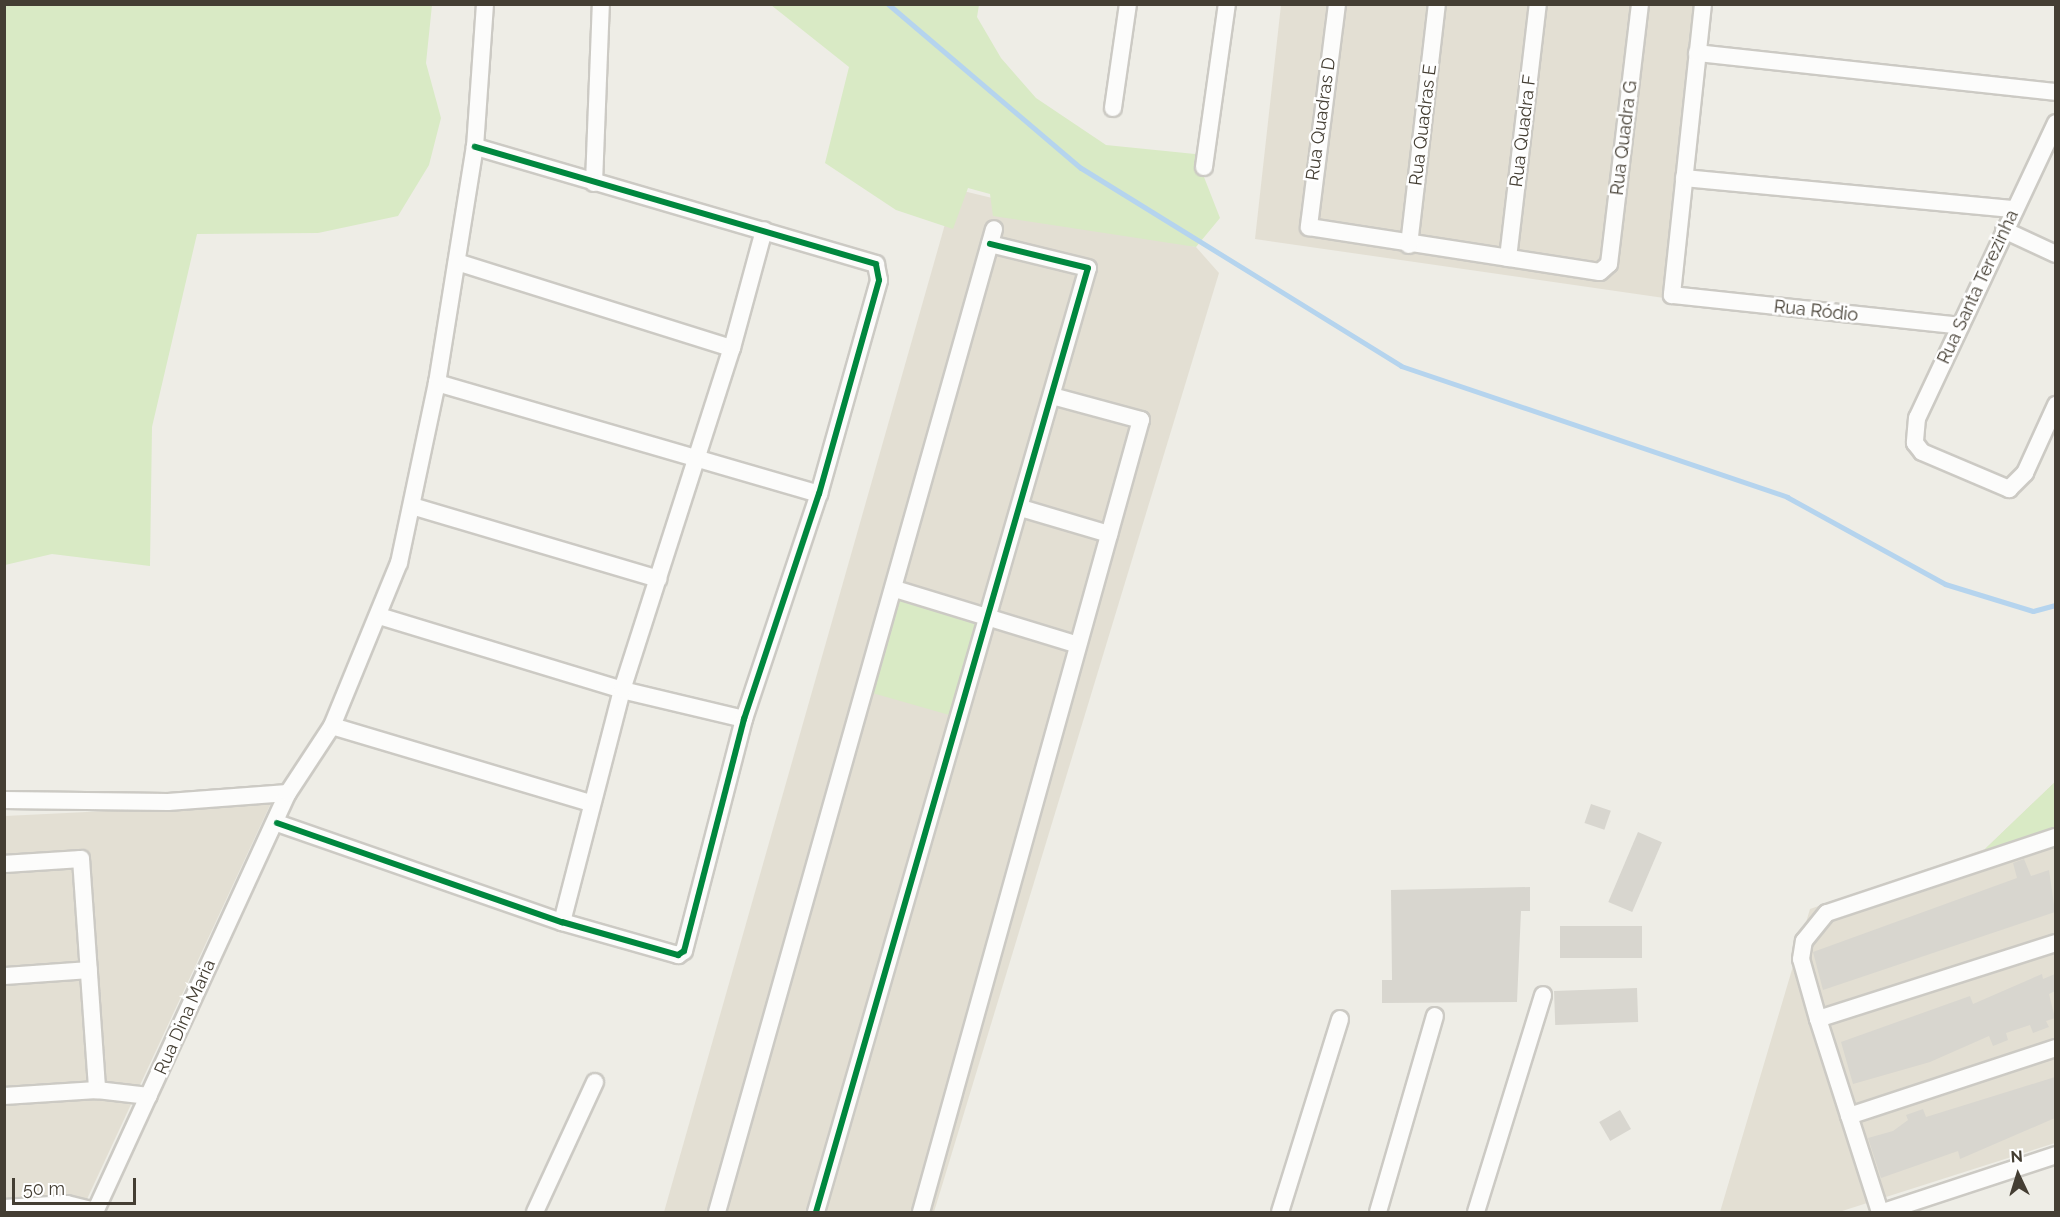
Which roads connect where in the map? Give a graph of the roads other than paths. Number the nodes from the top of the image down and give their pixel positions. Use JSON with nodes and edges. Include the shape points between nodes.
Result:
{"nodes":[{"id":1,"x":485,"y":4,"type":"edge"},
{"id":2,"x":601,"y":4,"type":"edge"},
{"id":3,"x":1128,"y":4,"type":"edge"},
{"id":4,"x":1227,"y":4,"type":"edge"},
{"id":5,"x":1337,"y":4,"type":"edge"},
{"id":6,"x":1437,"y":4,"type":"edge"},
{"id":7,"x":1538,"y":4,"type":"edge"},
{"id":8,"x":1640,"y":4,"type":"edge"},
{"id":9,"x":1703,"y":4,"type":"edge"},
{"id":10,"x":1697,"y":53,"type":"junction"},
{"id":11,"x":2055,"y":92,"type":"edge"},
{"id":12,"x":1113,"y":108,"type":"dead end"},
{"id":13,"x":2055,"y":123,"type":"edge"},
{"id":14,"x":475,"y":147,"type":"junction"},
{"id":15,"x":1204,"y":166,"type":"dead end"},
{"id":16,"x":1684,"y":178,"type":"junction"},
{"id":17,"x":594,"y":183,"type":"junction"},
{"id":18,"x":2015,"y":209,"type":"junction"},
{"id":19,"x":764,"y":230,"type":"junction"},
{"id":20,"x":2004,"y":230,"type":"junction"},
{"id":21,"x":1408,"y":245,"type":"junction"},
{"id":22,"x":2055,"y":254,"type":"edge"},
{"id":23,"x":1508,"y":258,"type":"junction"},
{"id":24,"x":457,"y":262,"type":"junction"},
{"id":25,"x":1960,"y":326,"type":"junction"},
{"id":26,"x":732,"y":348,"type":"junction"},
{"id":27,"x":437,"y":383,"type":"junction"},
{"id":28,"x":1053,"y":396,"type":"junction"},
{"id":29,"x":2055,"y":405,"type":"edge"},
{"id":30,"x":696,"y":456,"type":"junction"},
{"id":31,"x":819,"y":494,"type":"junction"},
{"id":32,"x":412,"y":506,"type":"junction"},
{"id":33,"x":1021,"y":508,"type":"junction"},
{"id":34,"x":1109,"y":534,"type":"junction"},
{"id":35,"x":658,"y":579,"type":"junction"},
{"id":36,"x":895,"y":590,"type":"junction"},
{"id":37,"x":379,"y":616,"type":"junction"},
{"id":38,"x":990,"y":618,"type":"junction"},
{"id":39,"x":1078,"y":645,"type":"junction"},
{"id":40,"x":622,"y":690,"type":"junction"},
{"id":41,"x":744,"y":719,"type":"junction"},
{"id":42,"x":332,"y":726,"type":"junction"},
{"id":43,"x":288,"y":793,"type":"junction"},
{"id":44,"x":4,"y":800,"type":"edge"},
{"id":45,"x":591,"y":803,"type":"junction"},
{"id":46,"x":277,"y":823,"type":"junction"},
{"id":47,"x":2055,"y":837,"type":"edge"},
{"id":48,"x":4,"y":864,"type":"edge"},
{"id":49,"x":562,"y":922,"type":"junction"},
{"id":50,"x":2055,"y":943,"type":"edge"},
{"id":51,"x":89,"y":970,"type":"junction"},
{"id":52,"x":4,"y":976,"type":"edge"},
{"id":53,"x":1543,"y":994,"type":"dead end"},
{"id":54,"x":1435,"y":1016,"type":"dead end"},
{"id":55,"x":1340,"y":1019,"type":"dead end"},
{"id":56,"x":1818,"y":1019,"type":"junction"},
{"id":57,"x":2055,"y":1048,"type":"edge"},
{"id":58,"x":595,"y":1082,"type":"dead end"},
{"id":59,"x":96,"y":1090,"type":"junction"},
{"id":60,"x":4,"y":1096,"type":"edge"},
{"id":61,"x":150,"y":1096,"type":"junction"},
{"id":62,"x":1849,"y":1116,"type":"junction"},
{"id":63,"x":2055,"y":1155,"type":"edge"},
{"id":64,"x":4,"y":1208,"type":"edge"},
{"id":65,"x":1890,"y":1211,"type":"edge"},
{"id":66,"x":95,"y":1212,"type":"edge"},
{"id":67,"x":534,"y":1212,"type":"edge"},
{"id":68,"x":717,"y":1212,"type":"edge"},
{"id":69,"x":816,"y":1212,"type":"edge"},
{"id":70,"x":921,"y":1212,"type":"edge"},
{"id":71,"x":1280,"y":1212,"type":"edge"},
{"id":72,"x":1378,"y":1212,"type":"edge"},
{"id":73,"x":1476,"y":1212,"type":"edge"}],
"edges":[{"from":1,"to":14,"type":"street","name":"Rua Dina Maria"},
{"from":2,"to":17,"type":"street"},
{"from":3,"to":12,"type":"street"},
{"from":4,"to":15,"type":"street"},
{"from":5,"to":21,"type":"street","name":"Rua Quadras D","via":[[1307,222],[1314,230]]},
{"from":6,"to":21,"type":"street","name":"Rua Quadras E"},
{"from":7,"to":23,"type":"street","name":"Rua Quadra F"},
{"from":8,"to":23,"type":"street","name":"Rua Quadra G","via":[[1606,270]]},
{"from":9,"to":10,"type":"street"},
{"from":10,"to":11,"type":"street"},
{"from":10,"to":16,"type":"street"},
{"from":13,"to":18,"type":"street","name":"Rua Santa Terezinha"},
{"from":14,"to":17,"type":"street"},
{"from":14,"to":24,"type":"street","name":"Rua Dina Maria"},
{"from":16,"to":18,"type":"street"},
{"from":16,"to":25,"type":"street","name":"Rua Ródio","via":[[1672,295]]},
{"from":17,"to":19,"type":"street"},
{"from":18,"to":20,"type":"street","name":"Rua Santa Terezinha"},
{"from":19,"to":26,"type":"street"},
{"from":19,"to":31,"type":"street","via":[[868,260],[879,272]]},
{"from":20,"to":22,"type":"street"},
{"from":20,"to":25,"type":"street","name":"Rua Santa Terezinha"},
{"from":21,"to":23,"type":"street"},
{"from":24,"to":26,"type":"street"},
{"from":24,"to":27,"type":"street","name":"Rua Dina Maria"},
{"from":25,"to":29,"type":"street","name":"Rua Santa Terezinha","via":[[1913,431],[1923,452],[2009,489],[2025,473]]},
{"from":26,"to":30,"type":"street"},
{"from":27,"to":30,"type":"street"},
{"from":27,"to":32,"type":"street","name":"Rua Dina Maria"},
{"from":28,"to":33,"type":"street"},
{"from":28,"to":34,"type":"street","via":[[1141,420]]},
{"from":28,"to":36,"type":"street","via":[[1088,268],[992,236]]},
{"from":30,"to":31,"type":"street"},
{"from":30,"to":35,"type":"street"},
{"from":31,"to":41,"type":"street"},
{"from":32,"to":35,"type":"street"},
{"from":32,"to":37,"type":"street","name":"Rua Dina Maria"},
{"from":33,"to":34,"type":"street"},
{"from":33,"to":38,"type":"street"},
{"from":34,"to":39,"type":"street"},
{"from":35,"to":40,"type":"street"},
{"from":36,"to":38,"type":"street"},
{"from":36,"to":68,"type":"street"},
{"from":37,"to":40,"type":"street"},
{"from":37,"to":42,"type":"street","name":"Rua Dina Maria"},
{"from":38,"to":39,"type":"street"},
{"from":38,"to":69,"type":"street"},
{"from":39,"to":70,"type":"street"},
{"from":40,"to":41,"type":"street"},
{"from":40,"to":45,"type":"street"},
{"from":41,"to":49,"type":"street","via":[[684,951],[671,955]]},
{"from":42,"to":43,"type":"street","name":"Rua Dina Maria"},
{"from":42,"to":45,"type":"street"},
{"from":43,"to":44,"type":"street","via":[[168,802]]},
{"from":43,"to":46,"type":"street","name":"Rua Dina Maria"},
{"from":45,"to":49,"type":"street"},
{"from":46,"to":49,"type":"street"},
{"from":46,"to":61,"type":"street","name":"Rua Dina Maria"},
{"from":47,"to":56,"type":"street","via":[[1827,913],[1804,941],[1801,958]]},
{"from":48,"to":51,"type":"street","via":[[81,859]]},
{"from":50,"to":56,"type":"street"},
{"from":51,"to":52,"type":"street"},
{"from":51,"to":59,"type":"street"},
{"from":53,"to":73,"type":"street"},
{"from":54,"to":72,"type":"street"},
{"from":55,"to":71,"type":"street"},
{"from":56,"to":62,"type":"street"},
{"from":57,"to":62,"type":"street"},
{"from":58,"to":67,"type":"street"},
{"from":59,"to":60,"type":"street"},
{"from":59,"to":61,"type":"street"},
{"from":61,"to":66,"type":"street","name":"Rua Dina Maria"},
{"from":62,"to":65,"type":"street"},
{"from":63,"to":65,"type":"street"},
{"from":64,"to":66,"type":"street","via":[[67,1204]]}]}
